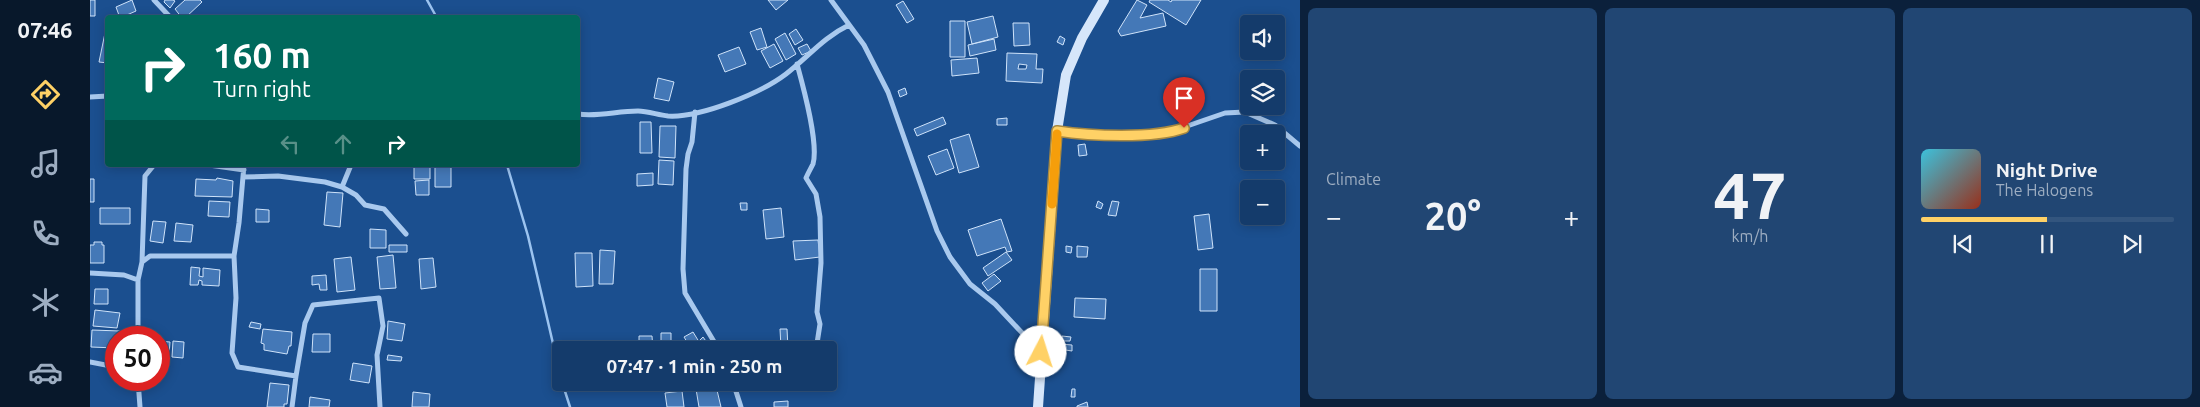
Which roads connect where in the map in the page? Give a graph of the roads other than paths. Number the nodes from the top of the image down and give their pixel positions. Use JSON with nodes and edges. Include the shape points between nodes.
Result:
{"nodes":[{"id":1,"x":154,"y":0,"type":"edge"},
{"id":2,"x":831,"y":0,"type":"edge"},
{"id":3,"x":1104,"y":0,"type":"edge"},
{"id":4,"x":168,"y":15,"type":"edge"},
{"id":5,"x":849,"y":25,"type":"junction"},
{"id":6,"x":797,"y":64,"type":"junction"},
{"id":7,"x":105,"y":96,"type":"edge"},
{"id":8,"x":90,"y":98,"type":"edge"},
{"id":9,"x":695,"y":112,"type":"junction"},
{"id":10,"x":580,"y":114,"type":"edge"},
{"id":11,"x":1057,"y":131,"type":"junction"},
{"id":12,"x":1300,"y":146,"type":"edge"},
{"id":13,"x":152,"y":167,"type":"edge"},
{"id":14,"x":350,"y":167,"type":"edge"},
{"id":15,"x":244,"y":168,"type":"edge"},
{"id":16,"x":243,"y":177,"type":"junction"},
{"id":17,"x":342,"y":187,"type":"junction"},
{"id":18,"x":406,"y":234,"type":"dead end"},
{"id":19,"x":234,"y":256,"type":"junction"},
{"id":20,"x":142,"y":262,"type":"junction"},
{"id":21,"x":90,"y":273,"type":"edge"},
{"id":22,"x":138,"y":280,"type":"junction"},
{"id":23,"x":138,"y":326,"type":"edge"},
{"id":24,"x":714,"y":341,"type":"edge"},
{"id":25,"x":817,"y":341,"type":"edge"},
{"id":26,"x":1041,"y":352,"type":"junction"},
{"id":27,"x":90,"y":362,"type":"edge"},
{"id":28,"x":105,"y":365,"type":"edge"},
{"id":29,"x":296,"y":376,"type":"junction"},
{"id":30,"x":139,"y":391,"type":"edge"},
{"id":31,"x":735,"y":391,"type":"edge"},
{"id":32,"x":140,"y":407,"type":"edge"},
{"id":33,"x":292,"y":407,"type":"edge"},
{"id":34,"x":380,"y":407,"type":"edge"},
{"id":35,"x":741,"y":407,"type":"edge"},
{"id":36,"x":1038,"y":407,"type":"edge"}],
"edges":[{"from":1,"to":4,"type":"street"},
{"from":2,"to":5,"type":"street"},
{"from":3,"to":11,"type":"main road","via":[[1082,38],[1066,76]]},
{"from":5,"to":6,"type":"street","via":[[832,33]]},
{"from":5,"to":26,"type":"street","via":[[864,45],[888,92],[937,231],[950,257],[970,284],[995,304]]},
{"from":6,"to":9,"type":"street","via":[[764,87],[703,112]]},
{"from":6,"to":25,"type":"street","via":[[812,128],[813,162],[806,178],[816,194],[820,217]]},
{"from":7,"to":8,"type":"street"},
{"from":9,"to":10,"type":"street","via":[[669,116],[641,111],[595,116]]},
{"from":9,"to":24,"type":"street","via":[[686,168],[685,293]]},
{"from":11,"to":12,"type":"street","via":[[1074,134],[1171,133],[1225,113],[1245,112],[1275,125]]},
{"from":11,"to":26,"type":"main road"},
{"from":13,"to":20,"type":"street","via":[[145,176]]},
{"from":14,"to":17,"type":"street"},
{"from":15,"to":16,"type":"street"},
{"from":16,"to":17,"type":"street","via":[[278,176]]},
{"from":16,"to":19,"type":"street"},
{"from":17,"to":18,"type":"street","via":[[365,205],[384,209]]},
{"from":19,"to":20,"type":"street","via":[[150,256]]},
{"from":19,"to":29,"type":"street","via":[[236,298],[232,353],[238,367]]},
{"from":20,"to":22,"type":"street"},
{"from":21,"to":22,"type":"street","via":[[124,275]]},
{"from":22,"to":23,"type":"street"},
{"from":26,"to":36,"type":"main road"},
{"from":27,"to":28,"type":"street"},
{"from":29,"to":33,"type":"street"},
{"from":29,"to":34,"type":"street","via":[[305,323],[313,305],[379,298],[383,326],[377,355]]},
{"from":30,"to":32,"type":"street"},
{"from":31,"to":35,"type":"street"}]}
